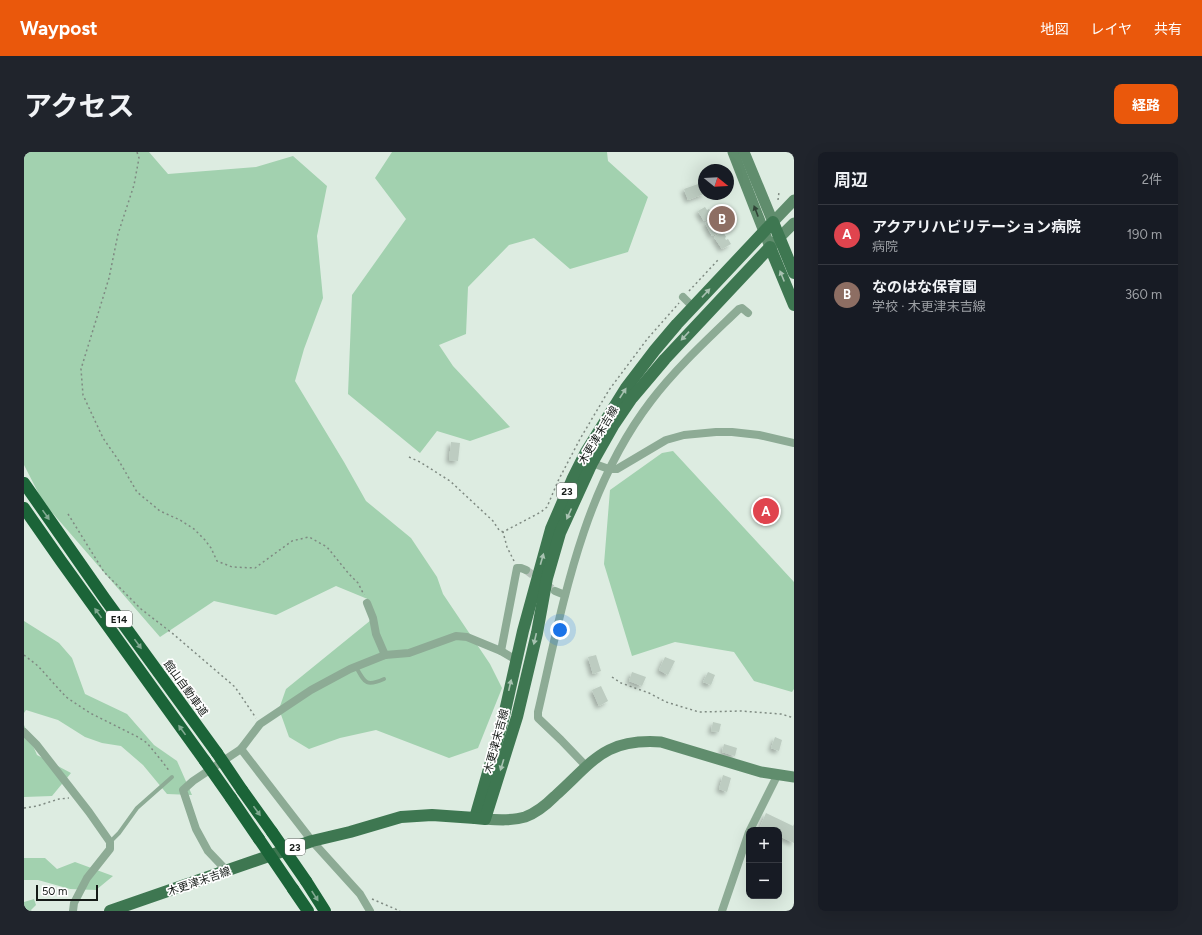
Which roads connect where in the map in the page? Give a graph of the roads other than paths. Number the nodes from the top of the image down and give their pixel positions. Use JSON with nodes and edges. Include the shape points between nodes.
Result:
{"nodes":[{"id":1,"x":733,"y":152,"type":"edge"},
{"id":2,"x":744,"y":152,"type":"edge"},
{"id":3,"x":794,"y":200,"type":"edge"},
{"id":4,"x":773,"y":222,"type":"junction"},
{"id":5,"x":794,"y":223,"type":"edge"},
{"id":6,"x":764,"y":232,"type":"junction"},
{"id":7,"x":780,"y":237,"type":"junction"},
{"id":8,"x":770,"y":247,"type":"junction"},
{"id":9,"x":794,"y":273,"type":"edge"},
{"id":10,"x":683,"y":297,"type":"dead end"},
{"id":11,"x":794,"y":305,"type":"edge"},
{"id":12,"x":694,"y":307,"type":"junction"},
{"id":13,"x":748,"y":313,"type":"dead end"},
{"id":14,"x":794,"y":443,"type":"edge"},
{"id":15,"x":592,"y":463,"type":"junction"},
{"id":16,"x":609,"y":469,"type":"junction"},
{"id":17,"x":24,"y":483,"type":"edge"},
{"id":18,"x":24,"y":508,"type":"edge"},
{"id":19,"x":526,"y":570,"type":"dead end"},
{"id":20,"x":555,"y":591,"type":"tunnel mouth"},
{"id":21,"x":565,"y":596,"type":"junction"},
{"id":22,"x":367,"y":603,"type":"road end"},
{"id":23,"x":501,"y":651,"type":"junction"},
{"id":24,"x":385,"y":655,"type":"junction"},
{"id":25,"x":516,"y":660,"type":"junction"},
{"id":26,"x":356,"y":667,"type":"junction"},
{"id":27,"x":384,"y":680,"type":"dead end"},
{"id":28,"x":24,"y":732,"type":"edge"},
{"id":29,"x":241,"y":749,"type":"junction"},
{"id":30,"x":586,"y":766,"type":"junction"},
{"id":31,"x":778,"y":774,"type":"junction"},
{"id":32,"x":172,"y":777,"type":"road end"},
{"id":33,"x":794,"y":778,"type":"edge"},
{"id":34,"x":480,"y":818,"type":"junction"},
{"id":35,"x":751,"y":827,"type":"edge"},
{"id":36,"x":746,"y":840,"type":"edge"},
{"id":37,"x":312,"y":841,"type":"junction"},
{"id":38,"x":110,"y":842,"type":"junction"},
{"id":39,"x":227,"y":871,"type":"junction"},
{"id":40,"x":73,"y":911,"type":"edge"},
{"id":41,"x":110,"y":911,"type":"edge"},
{"id":42,"x":308,"y":911,"type":"edge"},
{"id":43,"x":325,"y":911,"type":"edge"},
{"id":44,"x":370,"y":911,"type":"edge"},
{"id":45,"x":722,"y":911,"type":"edge"}],
"edges":[{"from":6,"to":1,"type":"street","one_way":true},
{"from":2,"to":4,"type":"street"},
{"from":3,"to":4,"type":"street"},
{"from":4,"to":6,"type":"main road","name":"木更津末吉線","number":"23"},
{"from":4,"to":7,"type":"main road"},
{"from":5,"to":7,"type":"street"},
{"from":6,"to":8,"type":"street"},
{"from":12,"to":6,"type":"main road","name":"木更津末吉線","number":"23","one_way":true},
{"from":7,"to":8,"type":"street"},
{"from":7,"to":9,"type":"main road"},
{"from":11,"to":8,"type":"main road","one_way":true},
{"from":8,"to":15,"type":"main road","name":"木更津末吉線","number":"23","one_way":true,"via":[[632,398]]},
{"from":10,"to":12,"type":"street"},
{"from":25,"to":12,"type":"main road","name":"木更津末吉線","number":"23","one_way":true,"via":[[551,529],[586,452],[626,388],[655,350]]},
{"from":13,"to":16,"type":"street","via":[[739,308],[672,376],[650,402],[620,446]]},
{"from":14,"to":16,"type":"street","via":[[732,432],[684,435],[666,440],[617,469]]},
{"from":15,"to":16,"type":"street"},
{"from":15,"to":34,"type":"main road","name":"木更津末吉線","number":"23","one_way":true,"via":[[560,533],[547,578],[517,717]]},
{"from":16,"to":21,"type":"street","via":[[582,536]]},
{"from":17,"to":43,"type":"highway","name":"館山自動車道","number":"E14","one_way":true,"bridge":true,"via":[[217,753]]},
{"from":42,"to":18,"type":"highway","number":"E14","one_way":true,"bridge":true,"via":[[260,839]]},
{"from":19,"to":23,"type":"street","via":[[517,568]]},
{"from":20,"to":21,"type":"street"},
{"from":21,"to":30,"type":"street","via":[[538,718]]},
{"from":22,"to":24,"type":"street"},
{"from":23,"to":24,"type":"street","via":[[467,637],[456,636],[408,653]]},
{"from":23,"to":25,"type":"street"},
{"from":24,"to":26,"type":"street"},
{"from":34,"to":25,"type":"main road","name":"木更津末吉線","number":"23","one_way":true},
{"from":26,"to":27,"type":"lane","via":[[369,684]]},
{"from":26,"to":29,"type":"street","via":[[311,690],[260,724]]},
{"from":28,"to":38,"type":"street","via":[[36,744]]},
{"from":29,"to":37,"type":"street"},
{"from":29,"to":39,"type":"street","via":[[183,790],[196,829],[208,851]]},
{"from":30,"to":31,"type":"street","via":[[616,746],[646,741],[661,742],[761,772]]},
{"from":30,"to":34,"type":"street","via":[[537,811],[510,820]]},
{"from":31,"to":33,"type":"street"},
{"from":31,"to":35,"type":"street"},
{"from":32,"to":38,"type":"lane","via":[[137,808]]},
{"from":34,"to":37,"type":"main road","name":"木更津末吉線","number":"23","via":[[432,815],[401,817]]},
{"from":36,"to":45,"type":"street"},
{"from":37,"to":39,"type":"main road","name":"木更津末吉線","number":"23"},
{"from":37,"to":44,"type":"street","via":[[360,894]]},
{"from":38,"to":40,"type":"street","via":[[110,849],[87,878],[74,903]]},
{"from":39,"to":41,"type":"main road","name":"木更津末吉線","number":"23"}]}
